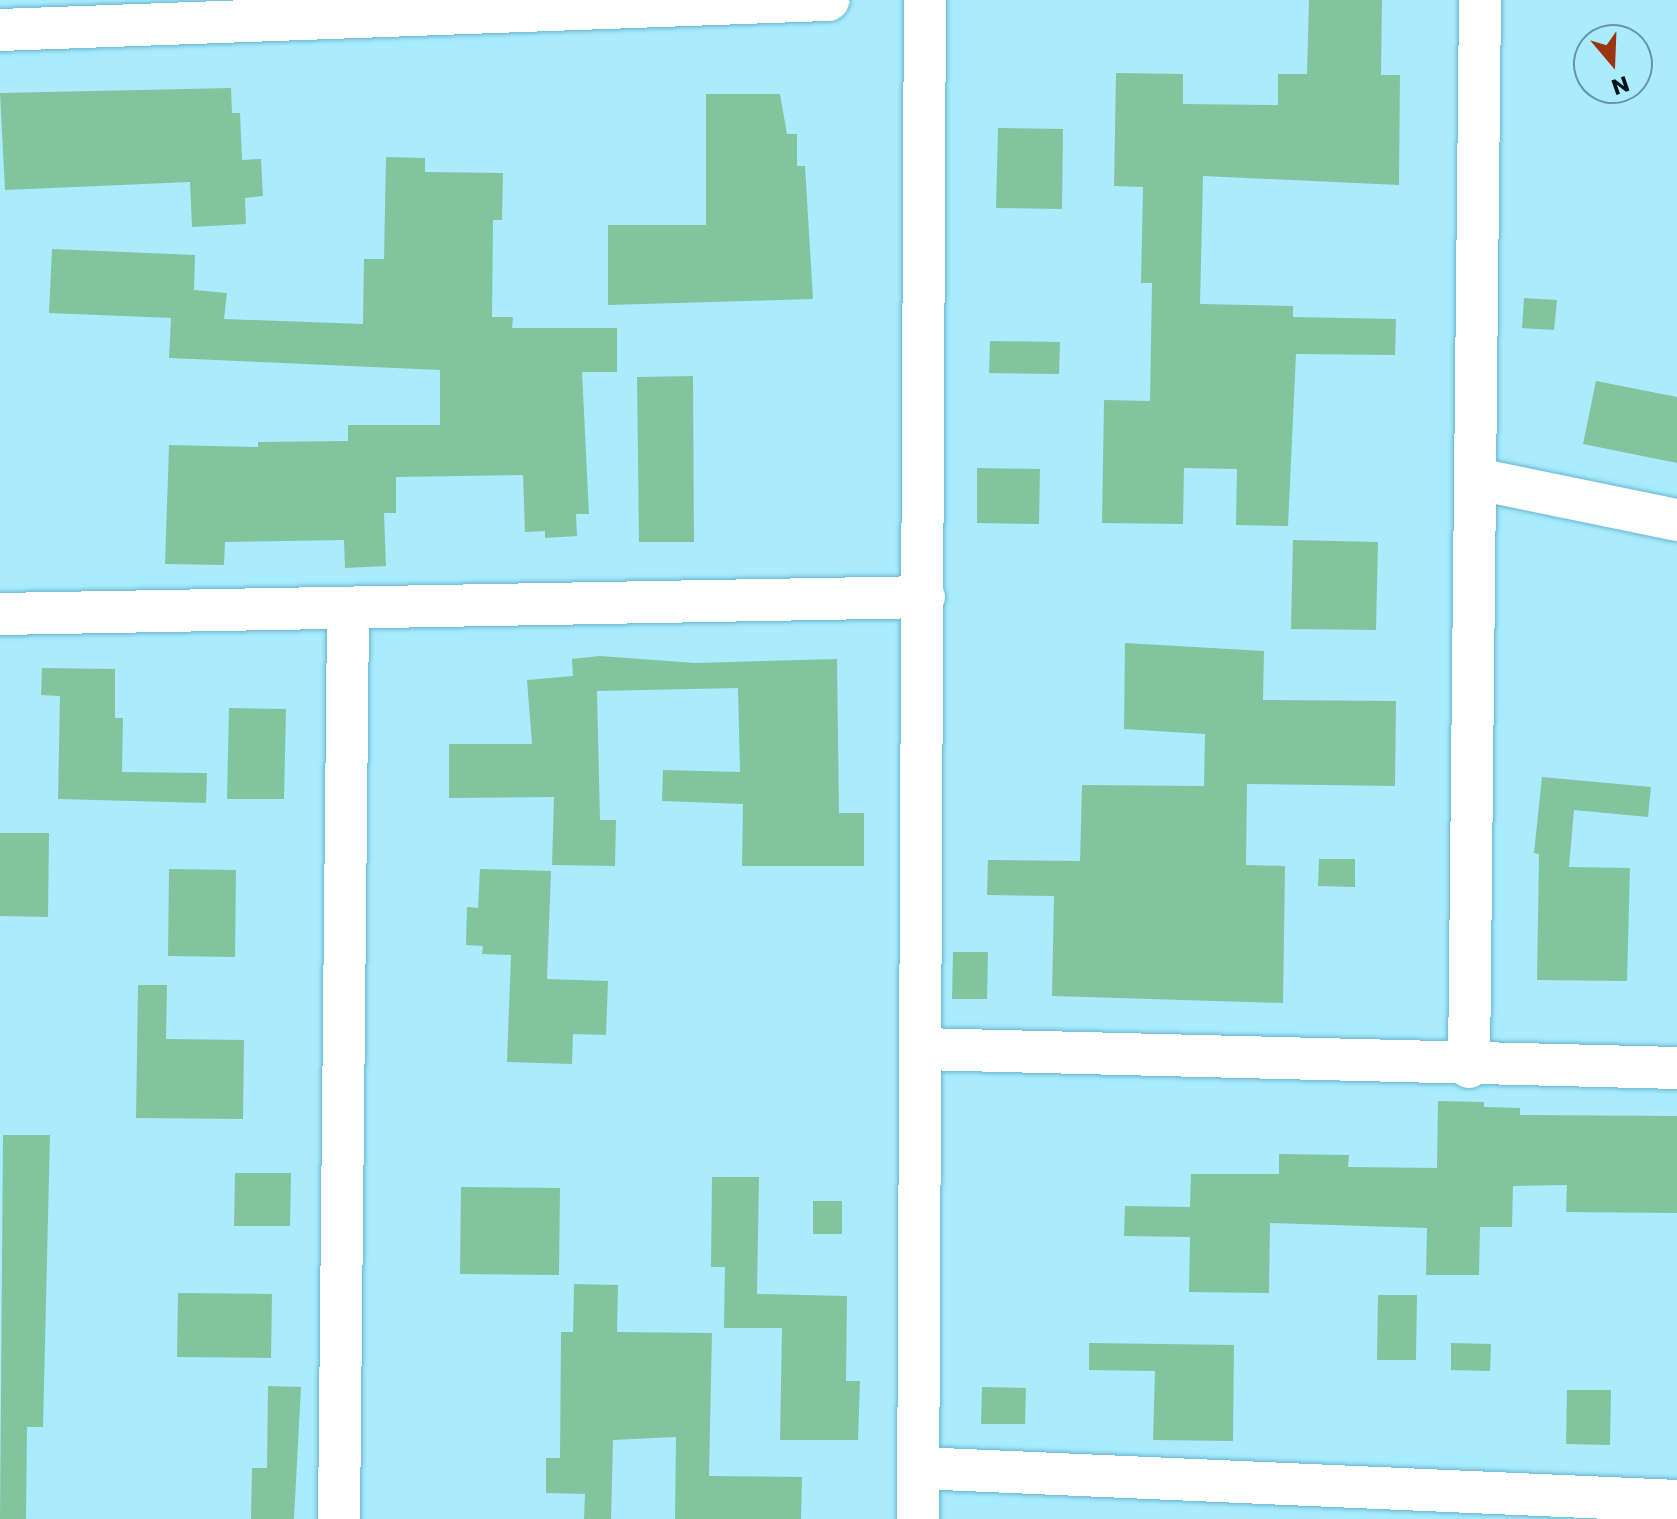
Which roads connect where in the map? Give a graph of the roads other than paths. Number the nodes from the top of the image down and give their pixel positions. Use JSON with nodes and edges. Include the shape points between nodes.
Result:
{"nodes":[{"id":1,"x":828,"y":0,"type":"edge"},
{"id":2,"x":925,"y":0,"type":"edge"},
{"id":3,"x":1480,"y":0,"type":"edge"},
{"id":4,"x":335,"y":11,"type":"edge"},
{"id":5,"x":0,"y":30,"type":"edge"},
{"id":6,"x":1477,"y":479,"type":"junction"},
{"id":7,"x":1677,"y":520,"type":"edge"},
{"id":8,"x":924,"y":597,"type":"junction"},
{"id":9,"x":348,"y":609,"type":"junction"},
{"id":10,"x":0,"y":614,"type":"edge"},
{"id":11,"x":922,"y":1049,"type":"junction"},
{"id":12,"x":1469,"y":1067,"type":"junction"},
{"id":13,"x":1677,"y":1068,"type":"edge"},
{"id":14,"x":919,"y":1468,"type":"junction"},
{"id":15,"x":1677,"y":1501,"type":"edge"},
{"id":16,"x":339,"y":1519,"type":"edge"},
{"id":17,"x":918,"y":1519,"type":"edge"}],
"edges":[{"from":1,"to":4,"type":"street"},
{"from":2,"to":8,"type":"street"},
{"from":3,"to":6,"type":"street"},
{"from":4,"to":5,"type":"street"},
{"from":6,"to":7,"type":"street"},
{"from":6,"to":12,"type":"street"},
{"from":8,"to":9,"type":"street"},
{"from":8,"to":11,"type":"street"},
{"from":9,"to":10,"type":"street"},
{"from":9,"to":16,"type":"street"},
{"from":11,"to":12,"type":"street"},
{"from":11,"to":14,"type":"street"},
{"from":12,"to":13,"type":"street"},
{"from":14,"to":15,"type":"street"},
{"from":14,"to":17,"type":"street"}]}
